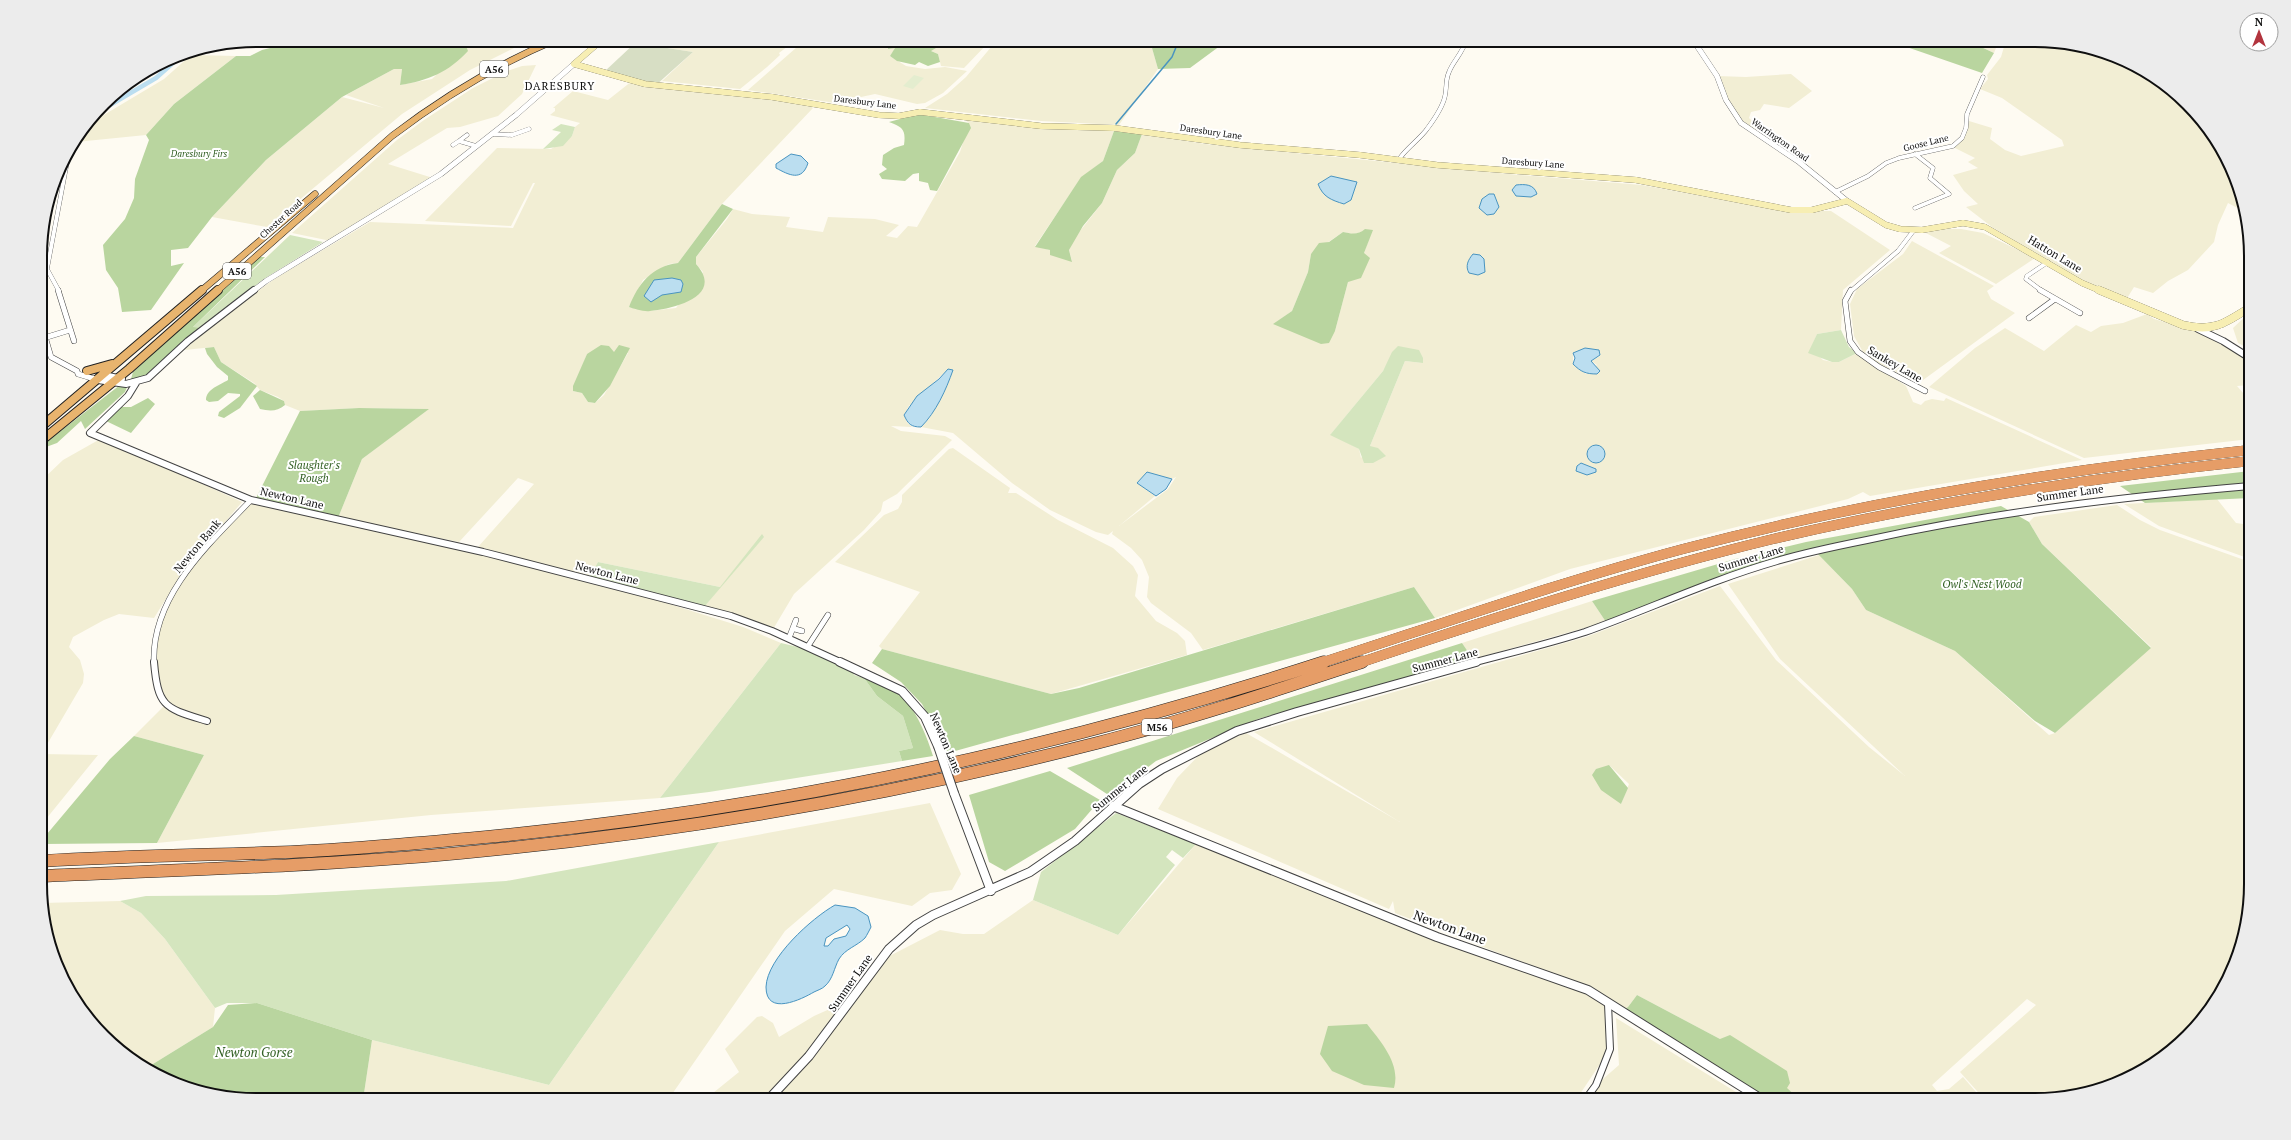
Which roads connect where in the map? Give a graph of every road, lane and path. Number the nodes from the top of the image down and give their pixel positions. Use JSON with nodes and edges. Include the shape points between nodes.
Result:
{"nodes":[{"id":1,"x":526,"y":47,"type":"edge"},
{"id":2,"x":540,"y":47,"type":"edge"},
{"id":3,"x":591,"y":47,"type":"edge"},
{"id":4,"x":1464,"y":47,"type":"edge"},
{"id":5,"x":1698,"y":47,"type":"edge"},
{"id":6,"x":574,"y":64,"type":"junction"},
{"id":7,"x":1983,"y":77,"type":"dead end"},
{"id":8,"x":529,"y":129,"type":"dead end"},
{"id":9,"x":492,"y":134,"type":"junction"},
{"id":10,"x":467,"y":135,"type":"dead end"},
{"id":11,"x":459,"y":141,"type":"junction"},
{"id":12,"x":453,"y":145,"type":"dead end"},
{"id":13,"x":476,"y":146,"type":"junction"},
{"id":14,"x":1915,"y":154,"type":"junction"},
{"id":15,"x":1399,"y":160,"type":"junction"},
{"id":16,"x":66,"y":171,"type":"edge"},
{"id":17,"x":1836,"y":192,"type":"junction"},
{"id":18,"x":1847,"y":201,"type":"junction"},
{"id":19,"x":1915,"y":208,"type":"dead end"},
{"id":20,"x":1894,"y":228,"type":"junction"},
{"id":21,"x":1914,"y":230,"type":"junction"},
{"id":22,"x":1909,"y":236,"type":"junction"},
{"id":23,"x":2048,"y":262,"type":"junction"},
{"id":24,"x":2056,"y":299,"type":"junction"},
{"id":25,"x":2244,"y":311,"type":"edge"},
{"id":26,"x":2080,"y":313,"type":"dead end"},
{"id":27,"x":2029,"y":318,"type":"dead end"},
{"id":28,"x":2217,"y":328,"type":"junction"},
{"id":29,"x":2198,"y":329,"type":"junction"},
{"id":30,"x":70,"y":330,"type":"junction"},
{"id":31,"x":47,"y":337,"type":"edge"},
{"id":32,"x":74,"y":341,"type":"dead end"},
{"id":33,"x":2223,"y":341,"type":"junction"},
{"id":34,"x":47,"y":346,"type":"edge"},
{"id":35,"x":2244,"y":354,"type":"edge"},
{"id":36,"x":122,"y":360,"type":"junction"},
{"id":37,"x":77,"y":371,"type":"junction"},
{"id":38,"x":87,"y":371,"type":"junction"},
{"id":39,"x":108,"y":379,"type":"junction"},
{"id":40,"x":134,"y":383,"type":"junction"},
{"id":41,"x":1925,"y":391,"type":"dead end"},
{"id":42,"x":47,"y":423,"type":"edge"},
{"id":43,"x":47,"y":426,"type":"edge"},
{"id":44,"x":47,"y":435,"type":"edge"},
{"id":45,"x":2244,"y":451,"type":"edge"},
{"id":46,"x":2244,"y":461,"type":"edge"},
{"id":47,"x":2244,"y":487,"type":"edge"},
{"id":48,"x":251,"y":500,"type":"junction"},
{"id":49,"x":828,"y":615,"type":"dead end"},
{"id":50,"x":796,"y":620,"type":"dead end"},
{"id":51,"x":794,"y":630,"type":"junction"},
{"id":52,"x":802,"y":631,"type":"dead end"},
{"id":53,"x":790,"y":638,"type":"junction"},
{"id":54,"x":808,"y":646,"type":"junction"},
{"id":55,"x":207,"y":721,"type":"dead end"},
{"id":56,"x":1113,"y":806,"type":"junction"},
{"id":57,"x":47,"y":861,"type":"edge"},
{"id":58,"x":47,"y":876,"type":"edge"},
{"id":59,"x":991,"y":891,"type":"junction"},
{"id":60,"x":1608,"y":1004,"type":"junction"},
{"id":61,"x":775,"y":1093,"type":"edge"},
{"id":62,"x":1590,"y":1093,"type":"edge"},
{"id":63,"x":1752,"y":1093,"type":"edge"}],
"edges":[{"from":1,"to":36,"type":"highway","name":"Chester Road","number":"A56","via":[[463,79],[408,115]]},
{"from":2,"to":39,"type":"highway","name":"Chester Road","number":"A56","via":[[481,75],[416,117],[355,167],[183,320],[171,326]]},
{"from":3,"to":6,"type":"main road"},
{"from":4,"to":15,"type":"street","via":[[1448,71],[1445,97],[1428,128],[1412,147],[1401,154]]},
{"from":5,"to":17,"type":"street","name":"Warrington Road","via":[[1717,76],[1726,100],[1741,123],[1799,162]]},
{"from":6,"to":9,"type":"street"},
{"from":6,"to":15,"type":"main road","name":"Daresbury Lane","via":[[645,84],[760,95],[879,115],[899,116],[920,112],[1041,126],[1114,128],[1233,144]]},
{"from":7,"to":14,"type":"street","name":"Goose Lane","via":[[1972,100],[1962,138],[1953,146]]},
{"from":8,"to":9,"type":"street","via":[[512,135]]},
{"from":9,"to":13,"type":"street"},
{"from":10,"to":11,"type":"street"},
{"from":11,"to":12,"type":"street"},
{"from":11,"to":13,"type":"street"},
{"from":13,"to":40,"type":"street","via":[[427,183],[266,281],[188,341],[148,378]]},
{"from":14,"to":17,"type":"street","name":"Goose Lane","via":[[1886,163],[1868,176]]},
{"from":14,"to":19,"type":"street","via":[[1931,165],[1933,168],[1930,178],[1949,194]]},
{"from":15,"to":18,"type":"main road","name":"Daresbury Lane","via":[[1636,180],[1791,210],[1812,210]]},
{"from":16,"to":30,"type":"street","via":[[48,269],[58,285]]},
{"from":17,"to":18,"type":"street","name":"Warrington Road"},
{"from":18,"to":20,"type":"main road","name":"Hatton Lane"},
{"from":20,"to":21,"type":"main road","name":"Hatton Lane"},
{"from":20,"to":22,"type":"street"},
{"from":21,"to":22,"type":"street","name":"Sankey Lane"},
{"from":21,"to":23,"type":"main road","name":"Hatton Lane","via":[[1958,223],[1977,224]]},
{"from":22,"to":41,"type":"street","name":"Sankey Lane","via":[[1898,251],[1852,289],[1845,301],[1845,308],[1850,341],[1858,352],[1879,367]]},
{"from":23,"to":24,"type":"street","via":[[2026,279]]},
{"from":23,"to":29,"type":"main road","name":"Hatton Lane","via":[[2082,283],[2171,321]]},
{"from":24,"to":26,"type":"street"},
{"from":24,"to":27,"type":"street"},
{"from":25,"to":28,"type":"main road","name":"Hatton Lane"},
{"from":28,"to":29,"type":"main road","name":"Hatton Lane"},
{"from":28,"to":33,"type":"street"},
{"from":29,"to":33,"type":"street"},
{"from":30,"to":31,"type":"street"},
{"from":30,"to":32,"type":"street"},
{"from":33,"to":35,"type":"street"},
{"from":34,"to":37,"type":"street","via":[[51,357]]},
{"from":36,"to":38,"type":"highway"},
{"from":36,"to":39,"type":"highway","name":"Chester Road","number":"A56"},
{"from":37,"to":38,"type":"street"},
{"from":37,"to":39,"type":"street","via":[[78,374]]},
{"from":38,"to":39,"type":"street"},
{"from":39,"to":40,"type":"street"},
{"from":39,"to":42,"type":"highway","name":"Chester Road","number":"A56"},
{"from":39,"to":43,"type":"highway"},
{"from":39,"to":44,"type":"highway","name":"Chester Road","number":"A56"},
{"from":40,"to":48,"type":"street","name":"Newton Lane","via":[[128,396],[90,433]]},
{"from":45,"to":57,"type":"highway","number":"M56","via":[[2031,477],[1871,506],[1740,535],[1522,596],[1300,670],[1170,709],[970,759],[823,788],[638,818],[434,841],[221,855]]},
{"from":46,"to":58,"type":"highway","number":"M56","via":[[2039,487],[1907,510],[1775,539],[1662,567],[1553,599],[1315,679],[1160,726],[980,771],[845,799],[638,833],[446,855],[264,868]]},
{"from":47,"to":56,"type":"street","name":"Summer Lane","via":[[2038,508],[1916,529],[1779,560],[1718,580],[1584,632],[1237,731],[1162,769]]},
{"from":48,"to":53,"type":"street","name":"Newton Lane","via":[[483,552],[731,616]]},
{"from":48,"to":55,"type":"street","name":"Newton Bank","via":[[193,563],[164,607],[154,652],[158,695],[174,711]]},
{"from":49,"to":54,"type":"street"},
{"from":50,"to":51,"type":"street"},
{"from":51,"to":52,"type":"street"},
{"from":51,"to":53,"type":"street"},
{"from":53,"to":54,"type":"street","name":"Newton Lane"},
{"from":54,"to":59,"type":"street","name":"Newton Lane","bridge":true,"via":[[902,691],[925,717]]},
{"from":56,"to":59,"type":"street","name":"Summer Lane","via":[[1054,857]]},
{"from":56,"to":60,"type":"street","name":"Newton Lane","via":[[1437,937],[1588,990]]},
{"from":59,"to":61,"type":"street","name":"Summer Lane","via":[[933,915],[900,938],[878,962],[809,1056]]},
{"from":60,"to":62,"type":"street","via":[[1610,1049]]},
{"from":60,"to":63,"type":"street","name":"Newton Lane"}]}
